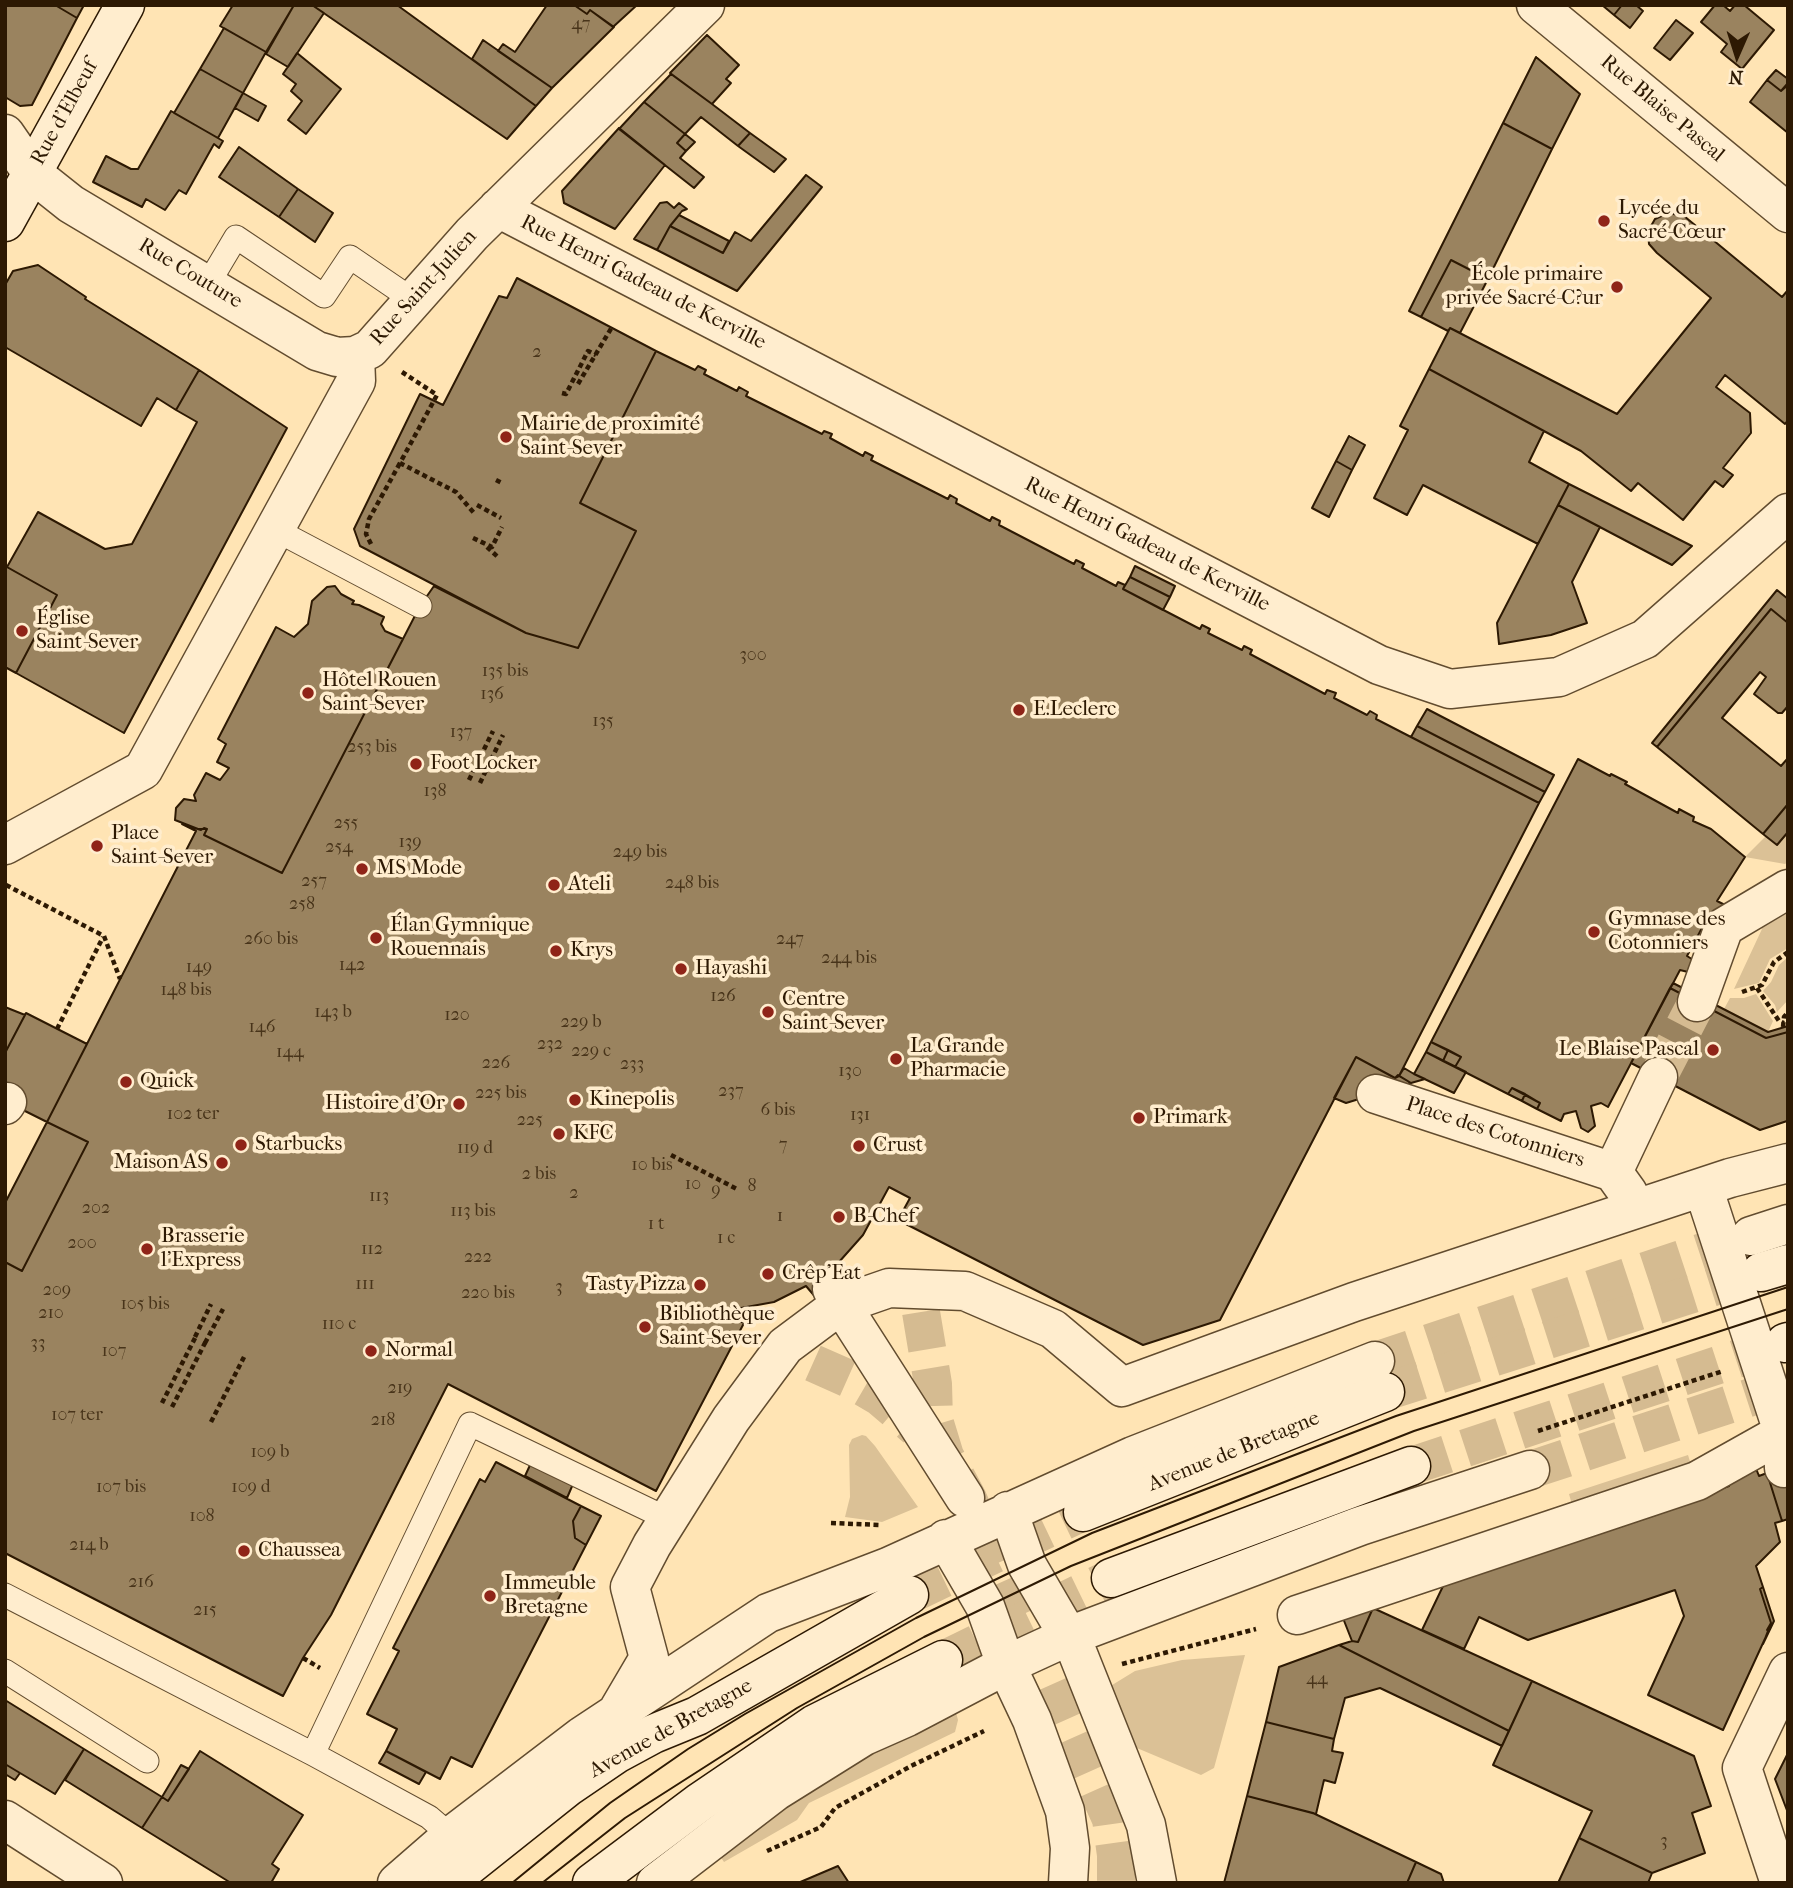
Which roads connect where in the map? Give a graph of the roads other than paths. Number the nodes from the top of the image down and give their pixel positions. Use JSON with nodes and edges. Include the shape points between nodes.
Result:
{"nodes":[{"id":1,"x":125,"y":5,"type":"edge"},
{"id":2,"x":705,"y":5,"type":"edge"},
{"id":3,"x":1536,"y":5,"type":"edge"},
{"id":4,"x":5,"y":134,"type":"edge"},
{"id":5,"x":32,"y":173,"type":"junction"},
{"id":6,"x":498,"y":208,"type":"junction"},
{"id":7,"x":1788,"y":213,"type":"edge"},
{"id":8,"x":5,"y":222,"type":"edge"},
{"id":9,"x":208,"y":284,"type":"junction"},
{"id":10,"x":413,"y":300,"type":"junction"},
{"id":11,"x":355,"y":356,"type":"junction"},
{"id":12,"x":1788,"y":513,"type":"edge"},
{"id":13,"x":274,"y":529,"type":"junction"},
{"id":14,"x":420,"y":606,"type":"dead end"},
{"id":15,"x":5,"y":845,"type":"edge"},
{"id":16,"x":1788,"y":889,"type":"edge"},
{"id":17,"x":1697,"y":1002,"type":"tunnel mouth"},
{"id":18,"x":1658,"y":1077,"type":"tunnel mouth"},
{"id":19,"x":1376,"y":1094,"type":"dead end"},
{"id":20,"x":1788,"y":1163,"type":"edge"},
{"id":21,"x":1613,"y":1172,"type":"junction"},
{"id":22,"x":1703,"y":1187,"type":"junction"},
{"id":23,"x":1638,"y":1209,"type":"junction"},
{"id":24,"x":1788,"y":1224,"type":"edge"},
{"id":25,"x":1767,"y":1257,"type":"tunnel mouth"},
{"id":26,"x":836,"y":1297,"type":"junction"},
{"id":27,"x":1777,"y":1348,"type":"edge"},
{"id":28,"x":1785,"y":1443,"type":"edge"},
{"id":29,"x":1529,"y":1452,"type":"tunnel mouth"},
{"id":30,"x":1410,"y":1466,"type":"tunnel mouth"},
{"id":31,"x":965,"y":1498,"type":"dead end"},
{"id":32,"x":1008,"y":1511,"type":"junction"},
{"id":33,"x":1083,"y":1512,"type":"tunnel mouth"},
{"id":34,"x":668,"y":1520,"type":"junction"},
{"id":35,"x":946,"y":1539,"type":"junction"},
{"id":36,"x":1111,"y":1578,"type":"tunnel mouth"},
{"id":37,"x":5,"y":1595,"type":"edge"},
{"id":38,"x":909,"y":1595,"type":"tunnel mouth"},
{"id":39,"x":1297,"y":1615,"type":"dead end"},
{"id":40,"x":1069,"y":1636,"type":"junction"},
{"id":41,"x":943,"y":1660,"type":"tunnel mouth"},
{"id":42,"x":1006,"y":1665,"type":"junction"},
{"id":43,"x":5,"y":1671,"type":"edge"},
{"id":44,"x":1788,"y":1672,"type":"edge"},
{"id":45,"x":619,"y":1710,"type":"junction"},
{"id":46,"x":313,"y":1754,"type":"junction"},
{"id":47,"x":147,"y":1761,"type":"dead end"},
{"id":48,"x":5,"y":1820,"type":"edge"},
{"id":49,"x":451,"y":1836,"type":"junction"},
{"id":50,"x":1069,"y":1873,"type":"edge"},
{"id":51,"x":103,"y":1883,"type":"edge"},
{"id":52,"x":397,"y":1883,"type":"edge"},
{"id":53,"x":447,"y":1883,"type":"edge"},
{"id":54,"x":592,"y":1883,"type":"edge"},
{"id":55,"x":656,"y":1883,"type":"edge"},
{"id":56,"x":1157,"y":1883,"type":"edge"},
{"id":57,"x":1780,"y":1883,"type":"edge"}],
"edges":[{"from":1,"to":5,"type":"street","name":"Rue d'Elbeuf"},
{"from":2,"to":6,"type":"street","name":"Rue Saint-Julien"},
{"from":3,"to":7,"type":"street","name":"Rue Blaise Pascal"},
{"from":4,"to":5,"type":"street","name":"Rue Couture"},
{"from":5,"to":8,"type":"street","name":"Rue d'Elbeuf"},
{"from":5,"to":9,"type":"street","name":"Rue Couture","via":[[71,204]]},
{"from":6,"to":10,"type":"street","name":"Rue Saint-Julien"},
{"from":6,"to":12,"type":"street","name":"Rue Henri Gadeau de Kerville","via":[[1379,666],[1450,689],[1559,677],[1645,639]]},
{"from":9,"to":10,"type":"lane","via":[[236,237],[324,296],[350,257]]},
{"from":9,"to":11,"type":"street","name":"Rue Couture","via":[[317,351]]},
{"from":10,"to":11,"type":"street","name":"Rue Saint-Julien","via":[[370,349]]},
{"from":11,"to":13,"type":"street","name":"Rue Saint-Julien","via":[[356,380]]},
{"from":13,"to":14,"type":"lane"},
{"from":13,"to":15,"type":"street","name":"Rue Saint-Julien","via":[[143,770]]},
{"from":16,"to":17,"type":"street","via":[[1724,927]]},
{"from":18,"to":21,"type":"street"},
{"from":19,"to":21,"type":"street","name":"Place des Cotonniers"},
{"from":20,"to":22,"type":"street"},
{"from":21,"to":23,"type":"street"},
{"from":22,"to":23,"type":"street"},
{"from":22,"to":27,"type":"street"},
{"from":23,"to":26,"type":"street","via":[[1353,1302],[1122,1387],[1053,1329],[965,1291],[889,1288]]},
{"from":24,"to":25,"type":"street"},
{"from":26,"to":31,"type":"street"},
{"from":26,"to":34,"type":"street","via":[[785,1346],[731,1419]]},
{"from":27,"to":28,"type":"street"},
{"from":28,"to":39,"type":"street","via":[[1697,1481]]},
{"from":29,"to":40,"type":"street","via":[[1360,1526]]},
{"from":30,"to":36,"type":"street"},
{"from":32,"to":33,"type":"street","name":"Avenue de Bretagne","via":[[1133,1456],[1380,1377]]},
{"from":32,"to":35,"type":"street"},
{"from":32,"to":40,"type":"street","via":[[1027,1565]]},
{"from":34,"to":45,"type":"street","via":[[629,1587],[649,1658]]},
{"from":34,"to":46,"type":"lane","via":[[470,1424]]},
{"from":35,"to":42,"type":"street","via":[[985,1606]]},
{"from":35,"to":45,"type":"street","via":[[888,1567],[768,1613]]},
{"from":37,"to":46,"type":"lane"},
{"from":38,"to":53,"type":"street","name":"Avenue de Bretagne","via":[[697,1716],[616,1754]]},
{"from":40,"to":42,"type":"street"},
{"from":40,"to":56,"type":"street","via":[[1146,1825]]},
{"from":41,"to":54,"type":"street","via":[[815,1724]]},
{"from":42,"to":50,"type":"street","via":[[1065,1811]]},
{"from":42,"to":55,"type":"street","via":[[853,1743],[776,1791]]},
{"from":43,"to":47,"type":"lane"},
{"from":44,"to":57,"type":"street","via":[[1742,1768]]},
{"from":45,"to":49,"type":"street"},
{"from":46,"to":49,"type":"lane","via":[[429,1817]]},
{"from":48,"to":51,"type":"street"},
{"from":49,"to":52,"type":"street"}]}
